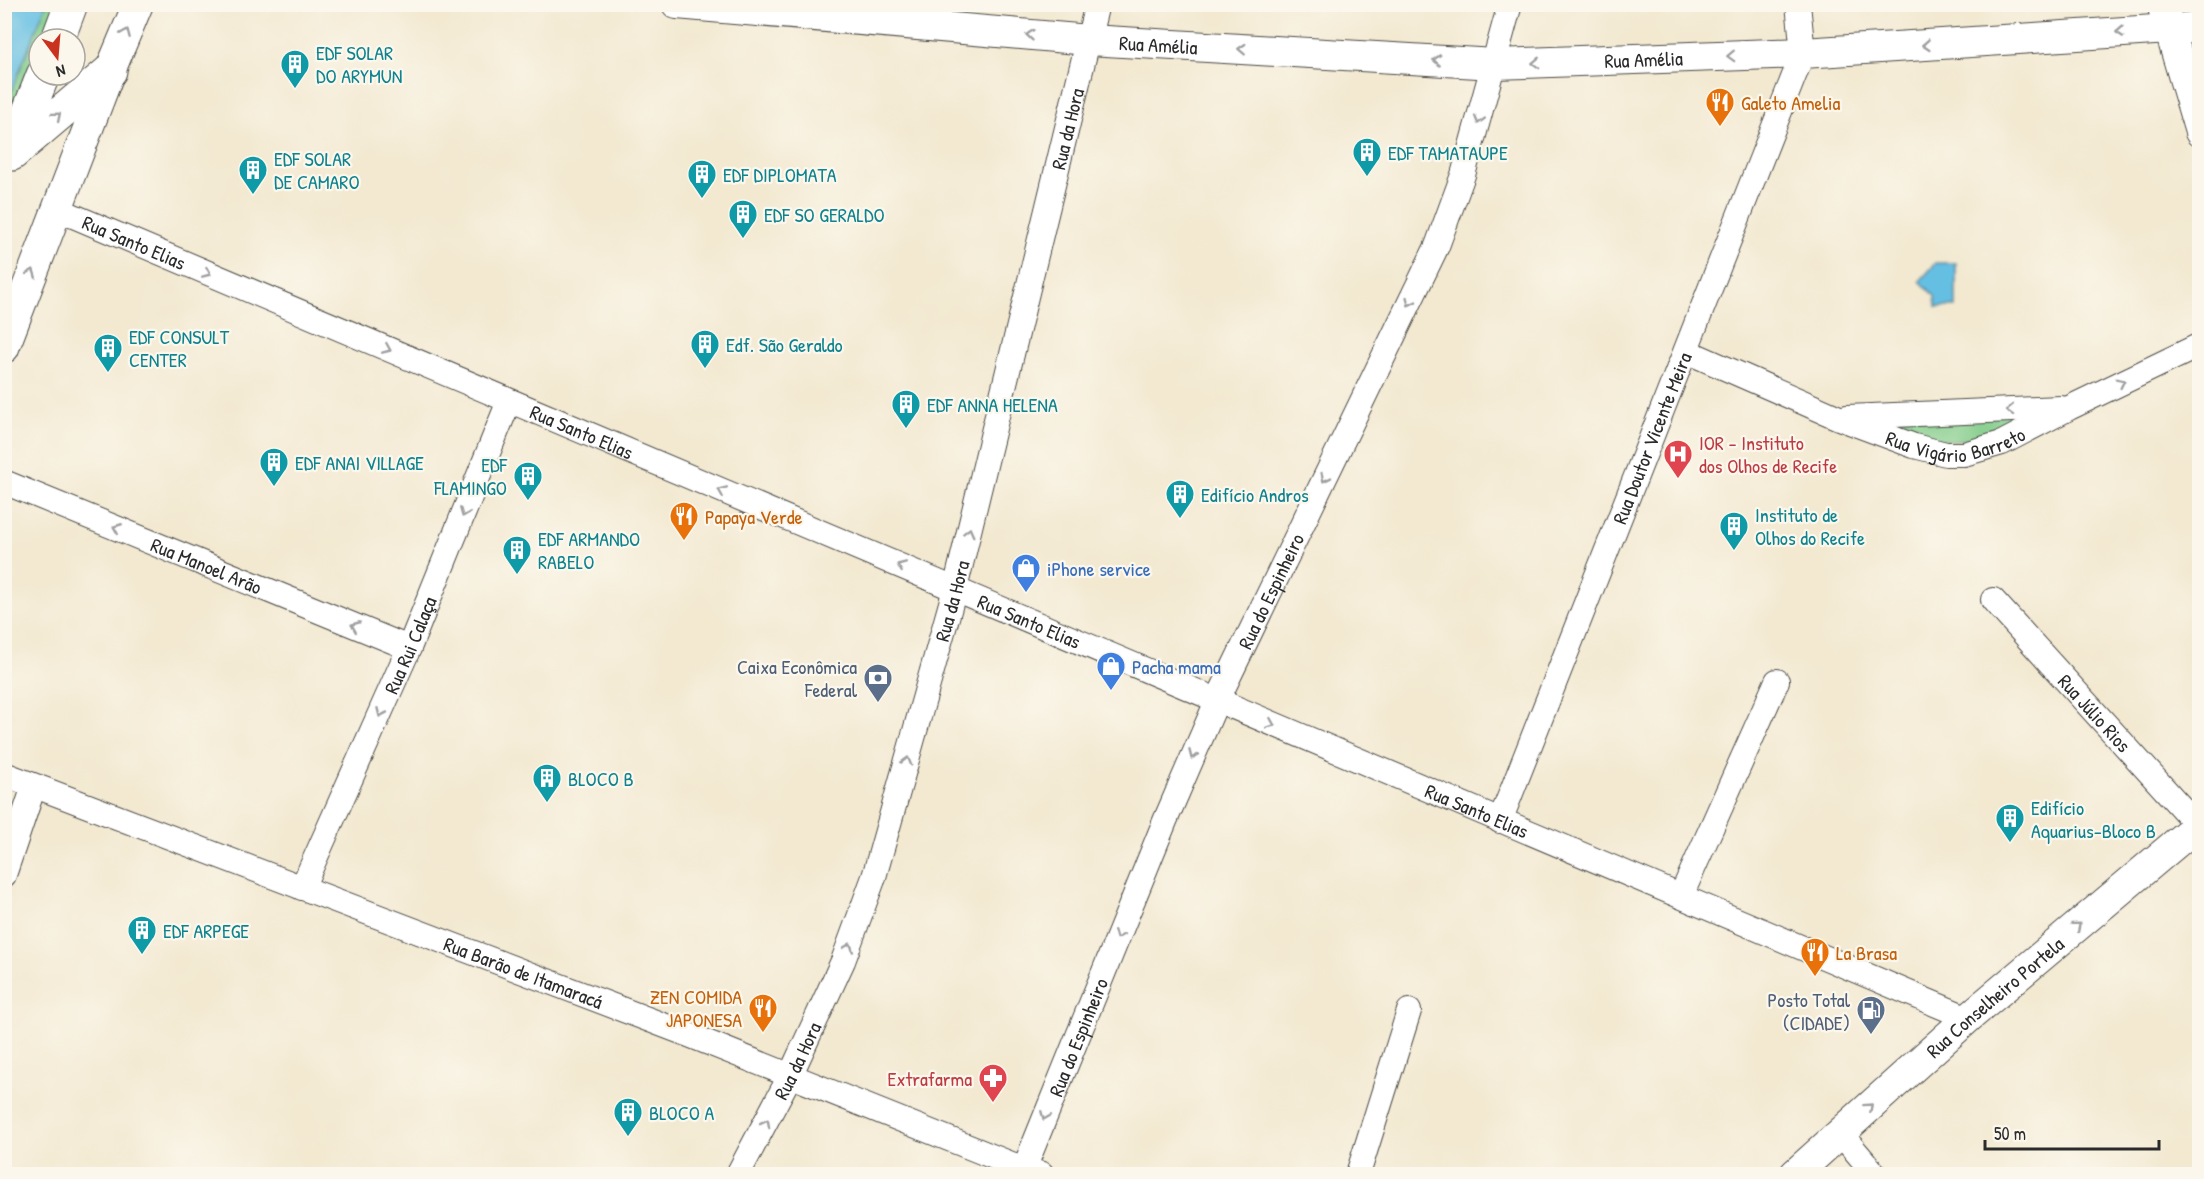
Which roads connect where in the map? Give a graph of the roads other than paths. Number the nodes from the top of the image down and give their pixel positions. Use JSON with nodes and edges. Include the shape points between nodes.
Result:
{"nodes":[{"id":1,"x":71,"y":4,"type":"edge"},
{"id":2,"x":138,"y":4,"type":"edge"},
{"id":3,"x":677,"y":4,"type":"edge"},
{"id":4,"x":1097,"y":4,"type":"edge"},
{"id":5,"x":1510,"y":4,"type":"edge"},
{"id":6,"x":1798,"y":4,"type":"edge"},
{"id":7,"x":2165,"y":17,"type":"edge"},
{"id":8,"x":62,"y":27,"type":"edge"},
{"id":9,"x":2199,"y":27,"type":"edge"},
{"id":10,"x":1089,"y":40,"type":"junction"},
{"id":11,"x":1803,"y":53,"type":"junction"},
{"id":12,"x":1495,"y":64,"type":"junction"},
{"id":13,"x":110,"y":71,"type":"junction"},
{"id":14,"x":38,"y":87,"type":"edge"},
{"id":15,"x":2199,"y":132,"type":"edge"},
{"id":16,"x":8,"y":163,"type":"edge"},
{"id":17,"x":57,"y":209,"type":"junction"},
{"id":18,"x":2199,"y":345,"type":"edge"},
{"id":19,"x":4,"y":348,"type":"edge"},
{"id":20,"x":1686,"y":351,"type":"junction"},
{"id":21,"x":509,"y":401,"type":"junction"},
{"id":22,"x":2069,"y":408,"type":"junction"},
{"id":23,"x":1839,"y":418,"type":"junction"},
{"id":24,"x":4,"y":482,"type":"edge"},
{"id":25,"x":956,"y":589,"type":"junction"},
{"id":26,"x":1993,"y":600,"type":"dead end"},
{"id":27,"x":409,"y":648,"type":"junction"},
{"id":28,"x":1777,"y":681,"type":"dead end"},
{"id":29,"x":1217,"y":701,"type":"junction"},
{"id":30,"x":4,"y":774,"type":"edge"},
{"id":31,"x":34,"y":786,"type":"junction"},
{"id":32,"x":1500,"y":821,"type":"junction"},
{"id":33,"x":2198,"y":824,"type":"edge"},
{"id":34,"x":4,"y":875,"type":"edge"},
{"id":35,"x":302,"y":888,"type":"junction"},
{"id":36,"x":1681,"y":896,"type":"junction"},
{"id":37,"x":1409,"y":1011,"type":"dead end"},
{"id":38,"x":1968,"y":1018,"type":"junction"},
{"id":39,"x":790,"y":1076,"type":"junction"},
{"id":40,"x":1840,"y":1133,"type":"junction"},
{"id":41,"x":1029,"y":1173,"type":"edge"},
{"id":42,"x":738,"y":1174,"type":"edge"},
{"id":43,"x":1358,"y":1174,"type":"edge"},
{"id":44,"x":1795,"y":1174,"type":"edge"},
{"id":45,"x":1875,"y":1174,"type":"edge"}],
"edges":[{"from":1,"to":8,"type":"highway"},
{"from":13,"to":2,"type":"main road","one_way":true},
{"from":10,"to":3,"type":"main road","name":"Rua Amélia","one_way":true},
{"from":4,"to":10,"type":"street","name":"Rua da Hora"},
{"from":5,"to":12,"type":"street","name":"Rua do Espinheiro"},
{"from":6,"to":11,"type":"street"},
{"from":7,"to":9,"type":"main road","name":"Rua Amélia"},
{"from":7,"to":11,"type":"main road","name":"Rua Amélia","one_way":true},
{"from":7,"to":15,"type":"main road"},
{"from":12,"to":10,"type":"main road","name":"Rua Amélia","one_way":true},
{"from":25,"to":10,"type":"street","name":"Rua da Hora","one_way":true},
{"from":11,"to":12,"type":"main road","name":"Rua Amélia","one_way":true},
{"from":11,"to":20,"type":"street","name":"Rua Doutor Vicente Meira"},
{"from":12,"to":29,"type":"street","name":"Rua do Espinheiro","one_way":true,"via":[[1463,175],[1437,246]]},
{"from":16,"to":13,"type":"highway","one_way":true},
{"from":13,"to":17,"type":"main road"},
{"from":14,"to":16,"type":"highway"},
{"from":19,"to":17,"type":"main road","one_way":true},
{"from":17,"to":21,"type":"street","name":"Rua Santo Elias","one_way":true},
{"from":22,"to":18,"type":"street","name":"Rua Vigário Barreto","one_way":true},
{"from":20,"to":23,"type":"street","name":"Rua Vigário Barreto"},
{"from":20,"to":32,"type":"street","name":"Rua Doutor Vicente Meira"},
{"from":25,"to":21,"type":"street","name":"Rua Santo Elias","one_way":true},
{"from":21,"to":27,"type":"street","name":"Rua Rui Calaça","one_way":true},
{"from":22,"to":23,"type":"street","name":"Rua Vigário Barreto","one_way":true},
{"from":22,"to":23,"type":"street","name":"Rua Vigário Barreto","via":[[2002,443],[1964,454],[1914,446]]},
{"from":27,"to":24,"type":"street","name":"Rua Manoel Arão","one_way":true},
{"from":25,"to":29,"type":"street","name":"Rua Santo Elias"},
{"from":39,"to":25,"type":"street","name":"Rua da Hora","one_way":true,"via":[[843,961],[874,877]]},
{"from":26,"to":33,"type":"street","name":"Rua Júlio Rios"},
{"from":27,"to":35,"type":"street","name":"Rua Rui Calaça","one_way":true},
{"from":28,"to":36,"type":"street"},
{"from":29,"to":32,"type":"street","name":"Rua Santo Elias","one_way":true},
{"from":29,"to":41,"type":"street","name":"Rua do Espinheiro","one_way":true,"via":[[1165,821]]},
{"from":30,"to":31,"type":"street","name":"Rua Barão de Itamaracá"},
{"from":31,"to":34,"type":"street"},
{"from":31,"to":35,"type":"street","name":"Rua Barão de Itamaracá"},
{"from":32,"to":36,"type":"street","name":"Rua Santo Elias"},
{"from":38,"to":33,"type":"main road","name":"Rua Conselheiro Portela","one_way":true},
{"from":35,"to":39,"type":"street","name":"Rua Barão de Itamaracá"},
{"from":36,"to":38,"type":"street","name":"Rua Santo Elias"},
{"from":37,"to":43,"type":"street"},
{"from":40,"to":38,"type":"main road","name":"Rua Conselheiro Portela","one_way":true},
{"from":39,"to":41,"type":"street","name":"Rua Barão de Itamaracá"},
{"from":42,"to":39,"type":"street","name":"Rua da Hora","one_way":true},
{"from":40,"to":44,"type":"main road","name":"Rua Conselheiro Portela"},
{"from":40,"to":45,"type":"street"}]}
